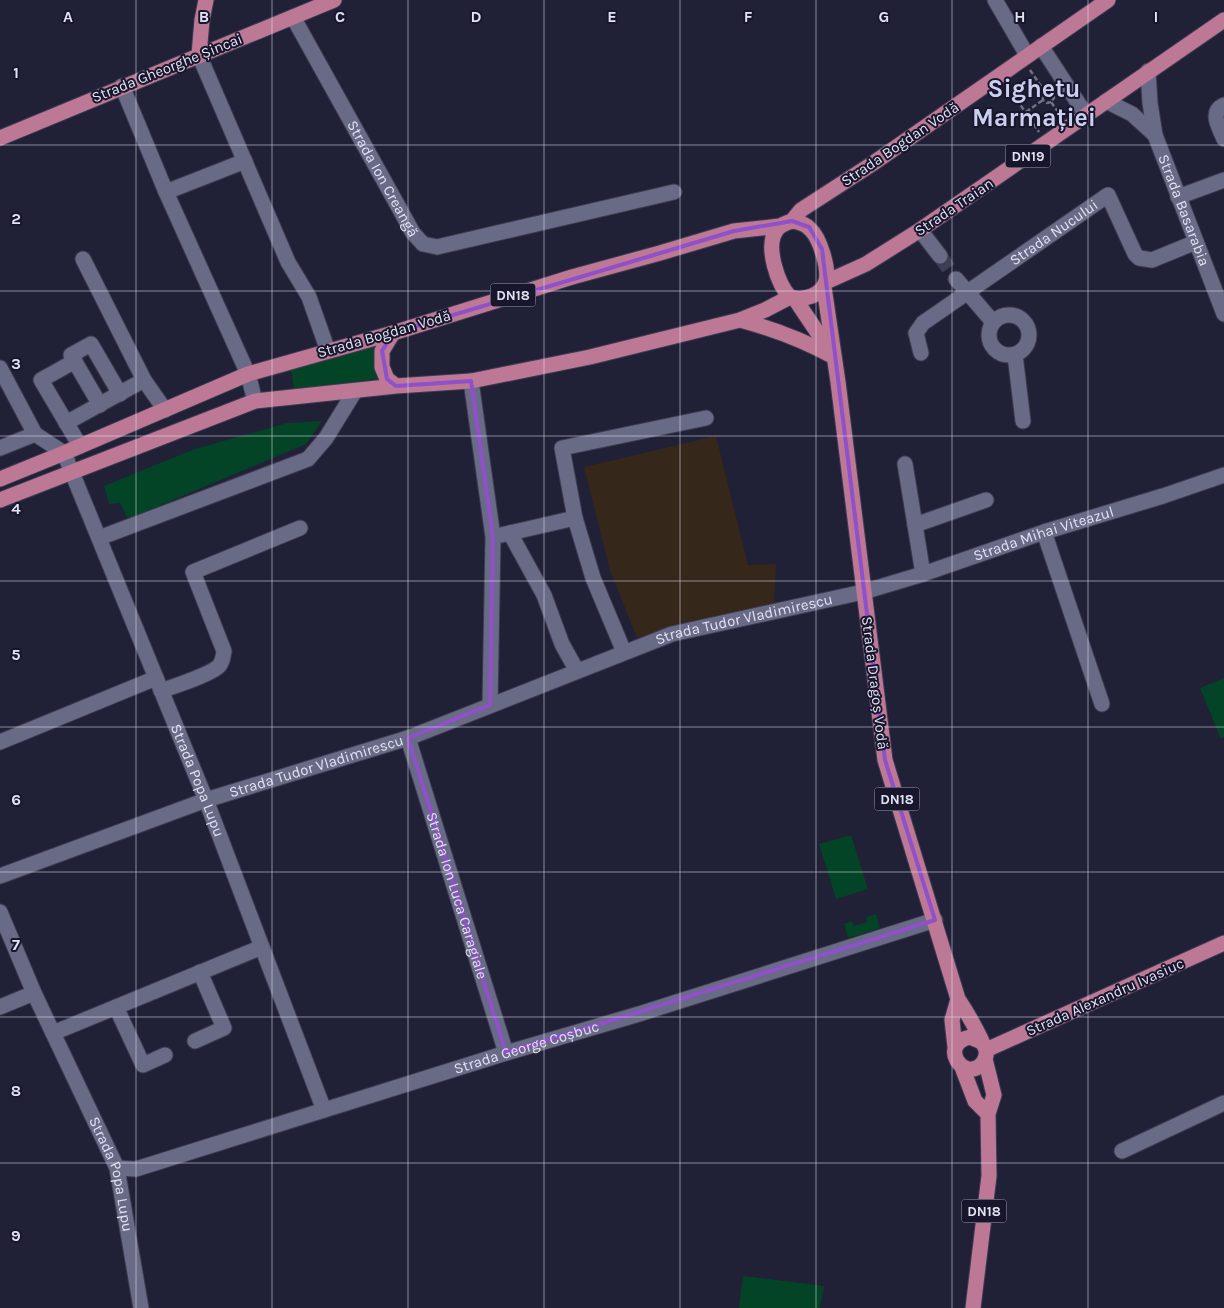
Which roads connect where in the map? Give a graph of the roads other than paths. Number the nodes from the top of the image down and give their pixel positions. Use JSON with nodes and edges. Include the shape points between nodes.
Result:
{"nodes":[{"id":1,"x":206,"y":0,"type":"edge"},
{"id":2,"x":334,"y":0,"type":"edge"},
{"id":3,"x":995,"y":0,"type":"edge"},
{"id":4,"x":1108,"y":0,"type":"edge"},
{"id":5,"x":293,"y":17,"type":"junction"},
{"id":6,"x":1224,"y":20,"type":"edge"},
{"id":7,"x":1041,"y":46,"type":"junction"},
{"id":8,"x":199,"y":55,"type":"junction"},
{"id":9,"x":1025,"y":57,"type":"junction"},
{"id":10,"x":1148,"y":71,"type":"junction"},
{"id":11,"x":122,"y":86,"type":"junction"},
{"id":12,"x":1106,"y":102,"type":"junction"},
{"id":13,"x":1224,"y":105,"type":"edge"},
{"id":14,"x":1086,"y":115,"type":"junction"},
{"id":15,"x":1,"y":134,"type":"edge"},
{"id":16,"x":1156,"y":135,"type":"junction"},
{"id":17,"x":1224,"y":139,"type":"edge"},
{"id":18,"x":245,"y":161,"type":"junction"},
{"id":19,"x":1224,"y":180,"type":"edge"},
{"id":20,"x":166,"y":192,"type":"junction"},
{"id":21,"x":674,"y":192,"type":"dead end"},
{"id":22,"x":1178,"y":196,"type":"junction"},
{"id":23,"x":786,"y":223,"type":"junction"},
{"id":24,"x":920,"y":230,"type":"junction"},
{"id":25,"x":1196,"y":242,"type":"junction"},
{"id":26,"x":940,"y":256,"type":"tunnel mouth"},
{"id":27,"x":83,"y":259,"type":"dead end"},
{"id":28,"x":956,"y":279,"type":"tunnel mouth"},
{"id":29,"x":825,"y":284,"type":"junction"},
{"id":30,"x":967,"y":294,"type":"junction"},
{"id":31,"x":793,"y":298,"type":"junction"},
{"id":32,"x":1224,"y":314,"type":"edge"},
{"id":33,"x":740,"y":320,"type":"junction"},
{"id":34,"x":993,"y":322,"type":"junction"},
{"id":35,"x":392,"y":333,"type":"junction"},
{"id":36,"x":328,"y":351,"type":"junction"},
{"id":37,"x":921,"y":353,"type":"dead end"},
{"id":38,"x":1015,"y":355,"type":"junction"},
{"id":39,"x":834,"y":357,"type":"junction"},
{"id":40,"x":75,"y":361,"type":"junction"},
{"id":41,"x":0,"y":368,"type":"edge"},
{"id":42,"x":248,"y":374,"type":"junction"},
{"id":43,"x":144,"y":380,"type":"junction"},
{"id":44,"x":471,"y":381,"type":"junction"},
{"id":45,"x":396,"y":386,"type":"junction"},
{"id":46,"x":355,"y":391,"type":"junction"},
{"id":47,"x":120,"y":394,"type":"junction"},
{"id":48,"x":256,"y":401,"type":"junction"},
{"id":49,"x":100,"y":405,"type":"junction"},
{"id":50,"x":165,"y":410,"type":"junction"},
{"id":51,"x":706,"y":418,"type":"dead end"},
{"id":52,"x":1023,"y":421,"type":"dead end"},
{"id":53,"x":66,"y":423,"type":"junction"},
{"id":54,"x":35,"y":434,"type":"junction"},
{"id":55,"x":80,"y":446,"type":"junction"},
{"id":56,"x":0,"y":448,"type":"edge"},
{"id":57,"x":64,"y":453,"type":"junction"},
{"id":58,"x":905,"y":464,"type":"dead end"},
{"id":59,"x":72,"y":472,"type":"junction"},
{"id":60,"x":1224,"y":475,"type":"edge"},
{"id":61,"x":0,"y":479,"type":"edge"},
{"id":62,"x":0,"y":500,"type":"edge"},
{"id":63,"x":986,"y":500,"type":"dead end"},
{"id":64,"x":575,"y":518,"type":"junction"},
{"id":65,"x":915,"y":525,"type":"junction"},
{"id":66,"x":300,"y":528,"type":"dead end"},
{"id":67,"x":1044,"y":532,"type":"junction"},
{"id":68,"x":510,"y":533,"type":"junction"},
{"id":69,"x":493,"y":537,"type":"junction"},
{"id":70,"x":99,"y":538,"type":"junction"},
{"id":71,"x":923,"y":574,"type":"junction"},
{"id":72,"x":863,"y":592,"type":"junction"},
{"id":73,"x":624,"y":652,"type":"junction"},
{"id":74,"x":577,"y":671,"type":"junction"},
{"id":75,"x":159,"y":685,"type":"junction"},
{"id":76,"x":1102,"y":704,"type":"dead end"},
{"id":77,"x":490,"y":705,"type":"junction"},
{"id":78,"x":408,"y":738,"type":"junction"},
{"id":79,"x":0,"y":742,"type":"edge"},
{"id":80,"x":206,"y":800,"type":"junction"},
{"id":81,"x":0,"y":876,"type":"edge"},
{"id":82,"x":0,"y":912,"type":"edge"},
{"id":83,"x":935,"y":920,"type":"junction"},
{"id":84,"x":1224,"y":943,"type":"edge"},
{"id":85,"x":262,"y":947,"type":"junction"},
{"id":86,"x":200,"y":972,"type":"junction"},
{"id":87,"x":34,"y":993,"type":"junction"},
{"id":88,"x":958,"y":999,"type":"junction"},
{"id":89,"x":0,"y":1007,"type":"edge"},
{"id":90,"x":116,"y":1007,"type":"junction"},
{"id":91,"x":53,"y":1033,"type":"junction"},
{"id":92,"x":195,"y":1041,"type":"dead end"},
{"id":93,"x":956,"y":1047,"type":"junction"},
{"id":94,"x":984,"y":1050,"type":"junction"},
{"id":95,"x":506,"y":1053,"type":"junction"},
{"id":96,"x":165,"y":1055,"type":"dead end"},
{"id":97,"x":962,"y":1067,"type":"junction"},
{"id":98,"x":1224,"y":1103,"type":"edge"},
{"id":99,"x":324,"y":1110,"type":"junction"},
{"id":100,"x":988,"y":1114,"type":"junction"},
{"id":101,"x":1122,"y":1151,"type":"dead end"},
{"id":102,"x":117,"y":1168,"type":"junction"},
{"id":103,"x":141,"y":1308,"type":"edge"},
{"id":104,"x":973,"y":1308,"type":"edge"}],
"edges":[{"from":1,"to":8,"type":"main road"},
{"from":2,"to":5,"type":"main road","name":"Strada Gheorghe Șincai"},
{"from":3,"to":9,"type":"street"},
{"from":4,"to":7,"type":"main road","name":"Strada Bogdan Vodă"},
{"from":5,"to":8,"type":"main road","name":"Strada Gheorghe Șincai"},
{"from":5,"to":21,"type":"street","name":"Strada Ion Creangă","via":[[413,233],[423,244],[437,247]]},
{"from":6,"to":10,"type":"main road","name":"Strada Traian","number":"DN19"},
{"from":7,"to":9,"type":"main road","name":"Strada Bogdan Vodă"},
{"from":7,"to":14,"type":"street"},
{"from":8,"to":11,"type":"main road","name":"Strada Gheorghe Șincai"},
{"from":8,"to":18,"type":"street"},
{"from":9,"to":23,"type":"main road","name":"Strada Bogdan Vodă"},
{"from":10,"to":12,"type":"main road","name":"Strada Traian","number":"DN19"},
{"from":10,"to":16,"type":"street","name":"Strada Basarabia"},
{"from":11,"to":15,"type":"main road","name":"Strada Gheorghe Șincai"},
{"from":11,"to":20,"type":"street"},
{"from":12,"to":14,"type":"main road","name":"Strada Traian","number":"DN19"},
{"from":12,"to":16,"type":"street","name":"Strada Basarabia","via":[[1132,114]]},
{"from":13,"to":17,"type":"street","via":[[1215,112]]},
{"from":14,"to":24,"type":"main road","name":"Strada Traian","number":"DN19"},
{"from":16,"to":22,"type":"street","name":"Strada Basarabia"},
{"from":18,"to":20,"type":"street"},
{"from":18,"to":36,"type":"street","via":[[288,262],[309,297]]},
{"from":19,"to":22,"type":"street"},
{"from":20,"to":42,"type":"street"},
{"from":22,"to":25,"type":"street","name":"Strada Basarabia"},
{"from":23,"to":29,"type":"main road","via":[[809,227],[817,237],[825,263]]},
{"from":23,"to":31,"type":"main road","via":[[776,230],[772,251],[782,288]]},
{"from":23,"to":35,"type":"main road","name":"Strada Bogdan Vodă","number":"DN18","via":[[734,231]]},
{"from":24,"to":26,"type":"street"},
{"from":24,"to":29,"type":"main road","name":"Strada Traian","number":"DN19","via":[[866,264]]},
{"from":25,"to":30,"type":"street","name":"Strada Nucului","via":[[1152,260],[1139,258],[1108,195]]},
{"from":25,"to":32,"type":"street","name":"Strada Basarabia"},
{"from":27,"to":43,"type":"street"},
{"from":28,"to":30,"type":"street"},
{"from":29,"to":31,"type":"main road","via":[[810,297]]},
{"from":29,"to":39,"type":"main road","name":"Strada Dragoș Vodă"},
{"from":30,"to":34,"type":"street"},
{"from":30,"to":37,"type":"street","name":"Strada Nucului","via":[[923,323],[916,333]]},
{"from":31,"to":33,"type":"main road"},
{"from":31,"to":39,"type":"main road","name":"Strada Dragoș Vodă"},
{"from":33,"to":39,"type":"main road","via":[[788,335]]},
{"from":33,"to":44,"type":"main road","via":[[590,357]]},
{"from":34,"to":38,"type":"street","via":[[989,338],[992,346],[998,352]]},
{"from":34,"to":38,"type":"street","via":[[1009,315],[1024,321],[1030,336],[1028,344]]},
{"from":35,"to":36,"type":"main road","name":"Strada Bogdan Vodă","number":"DN18"},
{"from":35,"to":45,"type":"main road","via":[[382,351],[382,367],[387,379]]},
{"from":36,"to":42,"type":"main road","name":"Strada Bogdan Vodă","number":"DN18"},
{"from":38,"to":52,"type":"street"},
{"from":39,"to":72,"type":"main road","name":"Strada Dragoș Vodă","number":"DN18"},
{"from":40,"to":47,"type":"street","via":[[71,355],[91,344]]},
{"from":40,"to":49,"type":"street"},
{"from":40,"to":53,"type":"street","via":[[41,380]]},
{"from":41,"to":54,"type":"street"},
{"from":42,"to":48,"type":"street"},
{"from":42,"to":50,"type":"main road","name":"Strada Bogdan Vodă","number":"DN18"},
{"from":43,"to":47,"type":"street"},
{"from":43,"to":50,"type":"street"},
{"from":44,"to":45,"type":"main road"},
{"from":44,"to":69,"type":"street"},
{"from":45,"to":46,"type":"main road"},
{"from":46,"to":48,"type":"main road"},
{"from":46,"to":70,"type":"street","via":[[326,438],[308,459]]},
{"from":47,"to":49,"type":"street"},
{"from":48,"to":59,"type":"main road"},
{"from":49,"to":53,"type":"street"},
{"from":50,"to":55,"type":"main road","name":"Strada Bogdan Vodă","number":"DN18"},
{"from":51,"to":64,"type":"street","via":[[562,448]]},
{"from":53,"to":55,"type":"street"},
{"from":54,"to":56,"type":"street"},
{"from":54,"to":57,"type":"street"},
{"from":55,"to":57,"type":"main road","name":"Strada Bogdan Vodă","number":"DN18"},
{"from":57,"to":59,"type":"street","name":"Strada Popa Lupu"},
{"from":57,"to":61,"type":"main road","name":"Strada Bogdan Vodă","number":"DN18"},
{"from":58,"to":65,"type":"street"},
{"from":59,"to":62,"type":"main road"},
{"from":59,"to":70,"type":"street","name":"Strada Popa Lupu"},
{"from":60,"to":67,"type":"street","name":"Strada Mihai Viteazul"},
{"from":63,"to":65,"type":"street"},
{"from":64,"to":68,"type":"street"},
{"from":64,"to":73,"type":"street","via":[[593,578]]},
{"from":65,"to":71,"type":"street"},
{"from":66,"to":75,"type":"street","via":[[193,572],[224,651],[222,660],[218,667],[206,673]]},
{"from":67,"to":71,"type":"street","name":"Strada Mihai Viteazul"},
{"from":67,"to":76,"type":"street"},
{"from":68,"to":69,"type":"street"},
{"from":68,"to":74,"type":"street","via":[[544,595],[562,644]]},
{"from":69,"to":77,"type":"street"},
{"from":70,"to":75,"type":"street","name":"Strada Popa Lupu"},
{"from":71,"to":72,"type":"street","name":"Strada Mihai Viteazul"},
{"from":72,"to":73,"type":"street","name":"Strada Tudor Vladimirescu","via":[[672,634]]},
{"from":72,"to":83,"type":"main road","name":"Strada Dragoș Vodă","number":"DN18","via":[[885,760]]},
{"from":73,"to":74,"type":"street","name":"Strada Tudor Vladimirescu"},
{"from":74,"to":77,"type":"street","name":"Strada Tudor Vladimirescu"},
{"from":75,"to":79,"type":"street"},
{"from":75,"to":80,"type":"street","name":"Strada Popa Lupu"},
{"from":77,"to":78,"type":"street","name":"Strada Tudor Vladimirescu"},
{"from":78,"to":80,"type":"street","name":"Strada Tudor Vladimirescu"},
{"from":78,"to":95,"type":"street","name":"Strada Ion Luca Caragiale"},
{"from":80,"to":81,"type":"street","name":"Strada Tudor Vladimirescu"},
{"from":80,"to":85,"type":"street","name":"Strada Popa Lupu"},
{"from":82,"to":87,"type":"street","name":"Strada Popa Lupu"},
{"from":83,"to":88,"type":"main road","name":"Strada Dragoș Vodă","number":"DN18"},
{"from":83,"to":95,"type":"street","name":"Strada George Coșbuc"},
{"from":84,"to":94,"type":"main road","name":"Strada Alexandru Ivasiuc"},
{"from":85,"to":86,"type":"street"},
{"from":85,"to":99,"type":"street","name":"Strada Popa Lupu"},
{"from":86,"to":90,"type":"street"},
{"from":86,"to":92,"type":"street","via":[[224,1028]]},
{"from":87,"to":89,"type":"street"},
{"from":87,"to":91,"type":"street","name":"Strada Popa Lupu"},
{"from":88,"to":93,"type":"main road","name":"Strada Dragoș Vodă","number":"DN18","via":[[952,1020]]},
{"from":88,"to":94,"type":"main road","name":"Strada Dragoș Vodă","number":"DN18","via":[[970,1015]]},
{"from":90,"to":91,"type":"street"},
{"from":90,"to":96,"type":"street","via":[[143,1066]]},
{"from":91,"to":102,"type":"street","name":"Strada Popa Lupu"},
{"from":93,"to":94,"type":"main road","via":[[961,1040],[970,1037],[978,1039]]},
{"from":93,"to":97,"type":"main road","via":[[956,1060]]},
{"from":94,"to":97,"type":"main road","via":[[976,1068]]},
{"from":94,"to":100,"type":"main road","name":"Strada Dragoș Vodă","number":"DN18","via":[[994,1095]]},
{"from":95,"to":99,"type":"street","name":"Strada George Coșbuc"},
{"from":97,"to":100,"type":"main road","via":[[974,1101]]},
{"from":98,"to":101,"type":"street"},
{"from":99,"to":102,"type":"street","name":"Strada George Coșbuc","via":[[136,1169]]},
{"from":100,"to":104,"type":"main road","name":"Strada Dragoș Vodă","number":"DN18","via":[[989,1176]]},
{"from":102,"to":103,"type":"street","name":"Strada Popa Lupu"}]}
